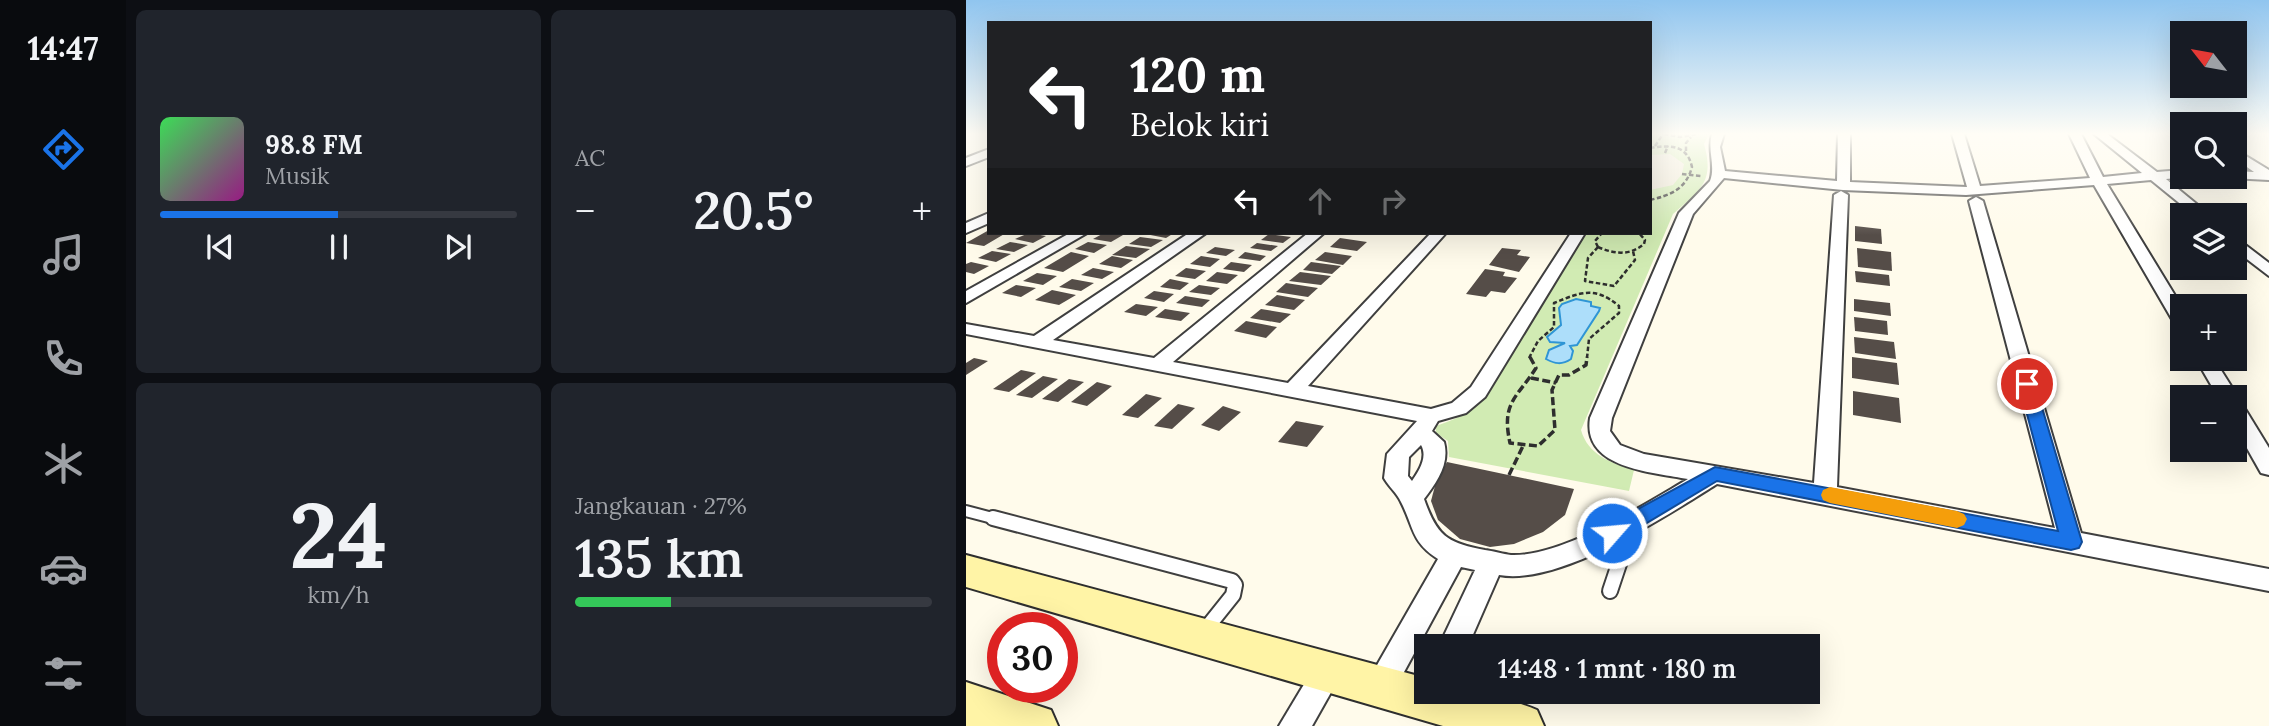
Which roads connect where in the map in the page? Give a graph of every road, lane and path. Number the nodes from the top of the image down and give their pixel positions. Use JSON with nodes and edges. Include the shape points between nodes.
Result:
{"nodes":[{"id":1,"x":1694,"y":168,"type":"edge"},
{"id":2,"x":1717,"y":168,"type":"edge"},
{"id":3,"x":1843,"y":168,"type":"edge"},
{"id":4,"x":1967,"y":168,"type":"edge"},
{"id":5,"x":2092,"y":168,"type":"edge"},
{"id":6,"x":2147,"y":168,"type":"edge"},
{"id":7,"x":1682,"y":174,"type":"dead end"},
{"id":8,"x":2155,"y":174,"type":"junction"},
{"id":9,"x":2170,"y":174,"type":"edge"},
{"id":10,"x":2267,"y":174,"type":"edge"},
{"id":11,"x":1693,"y":175,"type":"junction"},
{"id":12,"x":2247,"y":175,"type":"edge"},
{"id":13,"x":1718,"y":178,"type":"junction"},
{"id":14,"x":2098,"y":180,"type":"junction"},
{"id":15,"x":1842,"y":190,"type":"junction"},
{"id":16,"x":1975,"y":196,"type":"junction"},
{"id":17,"x":1652,"y":199,"type":"edge"},
{"id":18,"x":2189,"y":203,"type":"edge"},
{"id":19,"x":987,"y":219,"type":"edge"},
{"id":20,"x":966,"y":229,"type":"edge"},
{"id":21,"x":1076,"y":235,"type":"edge"},
{"id":22,"x":1196,"y":235,"type":"edge"},
{"id":23,"x":1315,"y":235,"type":"edge"},
{"id":24,"x":1437,"y":235,"type":"edge"},
{"id":25,"x":1576,"y":235,"type":"edge"},
{"id":26,"x":1600,"y":235,"type":"edge"},
{"id":27,"x":1641,"y":235,"type":"edge"},
{"id":28,"x":1598,"y":247,"type":"junction"},
{"id":29,"x":1633,"y":251,"type":"junction"},
{"id":30,"x":2247,"y":252,"type":"edge"},
{"id":31,"x":2269,"y":271,"type":"edge"},
{"id":32,"x":1598,"y":283,"type":"junction"},
{"id":33,"x":1594,"y":292,"type":"junction"},
{"id":34,"x":966,"y":298,"type":"edge"},
{"id":35,"x":2170,"y":301,"type":"edge"},
{"id":36,"x":966,"y":329,"type":"edge"},
{"id":37,"x":1038,"y":342,"type":"junction"},
{"id":38,"x":1157,"y":365,"type":"junction"},
{"id":39,"x":1531,"y":378,"type":"junction"},
{"id":40,"x":1556,"y":383,"type":"junction"},
{"id":41,"x":1293,"y":390,"type":"junction"},
{"id":42,"x":1425,"y":425,"type":"junction"},
{"id":43,"x":2247,"y":429,"type":"edge"},
{"id":44,"x":1524,"y":444,"type":"junction"},
{"id":45,"x":2269,"y":467,"type":"edge"},
{"id":46,"x":1715,"y":474,"type":"junction"},
{"id":47,"x":1509,"y":475,"type":"dead end"},
{"id":48,"x":1825,"y":494,"type":"junction"},
{"id":49,"x":1412,"y":498,"type":"junction"},
{"id":50,"x":966,"y":511,"type":"edge"},
{"id":51,"x":1632,"y":524,"type":"junction"},
{"id":52,"x":2071,"y":542,"type":"junction"},
{"id":53,"x":1454,"y":555,"type":"junction"},
{"id":54,"x":1491,"y":564,"type":"junction"},
{"id":55,"x":966,"y":571,"type":"edge"},
{"id":56,"x":2269,"y":580,"type":"edge"},
{"id":57,"x":1610,"y":591,"type":"dead end"},
{"id":58,"x":1459,"y":634,"type":"edge"},
{"id":59,"x":1200,"y":636,"type":"junction"},
{"id":60,"x":1328,"y":671,"type":"junction"},
{"id":61,"x":1380,"y":686,"type":"junction"},
{"id":62,"x":1414,"y":692,"type":"edge"},
{"id":63,"x":966,"y":704,"type":"edge"},
{"id":64,"x":1454,"y":704,"type":"edge"},
{"id":65,"x":1508,"y":724,"type":"edge"},
{"id":66,"x":1035,"y":726,"type":"edge"},
{"id":67,"x":1295,"y":726,"type":"edge"}],
"edges":[{"from":1,"to":11,"type":"path"},
{"from":2,"to":13,"type":"street"},
{"from":3,"to":15,"type":"street"},
{"from":4,"to":16,"type":"street"},
{"from":5,"to":14,"type":"street"},
{"from":6,"to":8,"type":"street"},
{"from":7,"to":11,"type":"path"},
{"from":8,"to":9,"type":"street"},
{"from":8,"to":14,"type":"street"},
{"from":8,"to":18,"type":"street"},
{"from":10,"to":12,"type":"street"},
{"from":11,"to":17,"type":"path","via":[[1676,192]]},
{"from":13,"to":15,"type":"street"},
{"from":13,"to":46,"type":"street","via":[[1686,213],[1599,431],[1602,441],[1626,457]]},
{"from":14,"to":16,"type":"street","via":[[2062,184],[2034,194]]},
{"from":14,"to":35,"type":"street"},
{"from":15,"to":16,"type":"street"},
{"from":15,"to":48,"type":"street"},
{"from":16,"to":52,"type":"street"},
{"from":19,"to":20,"type":"street"},
{"from":21,"to":34,"type":"street"},
{"from":22,"to":37,"type":"street"},
{"from":23,"to":38,"type":"street"},
{"from":24,"to":41,"type":"street"},
{"from":25,"to":42,"type":"street","via":[[1478,392],[1459,408]]},
{"from":26,"to":28,"type":"path","via":[[1595,241]]},
{"from":27,"to":29,"type":"path","via":[[1644,244]]},
{"from":28,"to":29,"type":"path","via":[[1614,253]]},
{"from":28,"to":32,"type":"path","via":[[1588,258],[1585,281]]},
{"from":29,"to":32,"type":"path","via":[[1635,260],[1614,286]]},
{"from":30,"to":31,"type":"street"},
{"from":32,"to":33,"type":"path"},
{"from":33,"to":39,"type":"path","via":[[1570,294],[1554,303],[1554,327],[1530,353],[1529,360],[1536,368]]},
{"from":33,"to":40,"type":"path","via":[[1615,300],[1619,313],[1589,340],[1586,365],[1580,371],[1559,375]]},
{"from":36,"to":37,"type":"street"},
{"from":37,"to":38,"type":"street"},
{"from":38,"to":41,"type":"street"},
{"from":39,"to":40,"type":"path"},
{"from":39,"to":44,"type":"path","via":[[1514,394],[1506,425],[1510,443]]},
{"from":40,"to":44,"type":"path","via":[[1552,390],[1555,430],[1538,446]]},
{"from":41,"to":42,"type":"street"},
{"from":42,"to":49,"type":"street","via":[[1434,459],[1430,474]]},
{"from":42,"to":49,"type":"street","via":[[1398,454],[1395,466],[1395,478]]},
{"from":43,"to":45,"type":"street"},
{"from":44,"to":47,"type":"path"},
{"from":46,"to":48,"type":"street"},
{"from":46,"to":51,"type":"street"},
{"from":48,"to":52,"type":"street"},
{"from":49,"to":53,"type":"street","via":[[1422,528],[1435,544]]},
{"from":50,"to":59,"type":"lane","via":[[1232,581],[1233,595]]},
{"from":51,"to":54,"type":"street","via":[[1535,563]]},
{"from":51,"to":57,"type":"lane"},
{"from":52,"to":56,"type":"street"},
{"from":53,"to":54,"type":"street"},
{"from":53,"to":61,"type":"street"},
{"from":54,"to":58,"type":"street"},
{"from":55,"to":59,"type":"street"},
{"from":59,"to":60,"type":"street"},
{"from":60,"to":61,"type":"street"},
{"from":60,"to":67,"type":"street"},
{"from":61,"to":62,"type":"street"},
{"from":63,"to":66,"type":"street"},
{"from":64,"to":65,"type":"street"}]}
